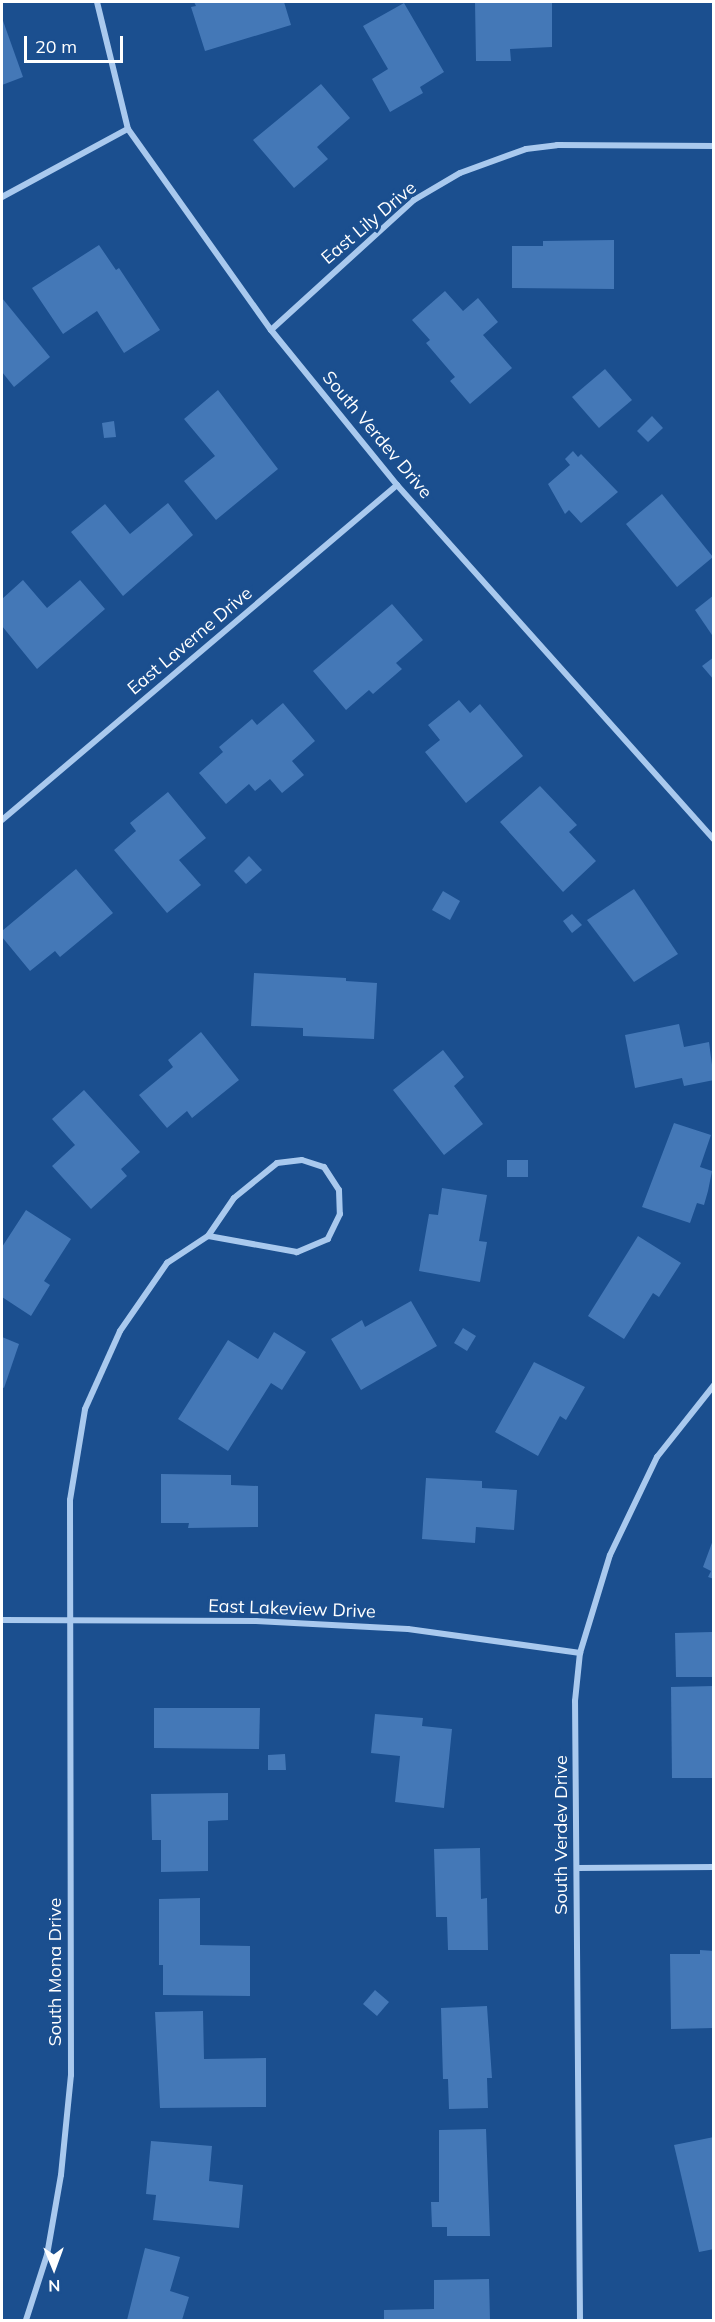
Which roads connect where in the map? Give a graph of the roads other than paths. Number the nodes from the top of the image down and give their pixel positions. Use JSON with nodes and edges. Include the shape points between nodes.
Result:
{"nodes":[{"id":1,"x":97,"y":2,"type":"edge"},
{"id":2,"x":128,"y":129,"type":"junction"},
{"id":3,"x":714,"y":146,"type":"edge"},
{"id":4,"x":2,"y":197,"type":"edge"},
{"id":5,"x":271,"y":330,"type":"junction"},
{"id":6,"x":397,"y":485,"type":"junction"},
{"id":7,"x":2,"y":820,"type":"edge"},
{"id":8,"x":714,"y":840,"type":"edge"},
{"id":9,"x":208,"y":1236,"type":"junction"},
{"id":10,"x":714,"y":1385,"type":"edge"},
{"id":11,"x":69,"y":1619,"type":"junction"},
{"id":12,"x":2,"y":1620,"type":"edge"},
{"id":13,"x":580,"y":1653,"type":"junction"},
{"id":14,"x":714,"y":1867,"type":"edge"},
{"id":15,"x":577,"y":1868,"type":"junction"},
{"id":16,"x":26,"y":2320,"type":"edge"},
{"id":17,"x":580,"y":2320,"type":"edge"}],
"edges":[{"from":1,"to":2,"type":"street","name":"South Verdev Drive"},
{"from":2,"to":4,"type":"street"},
{"from":2,"to":5,"type":"street","name":"South Verdev Drive"},
{"from":3,"to":5,"type":"street","name":"East Lily Drive","via":[[557,145],[526,149],[469,170],[414,200]]},
{"from":5,"to":6,"type":"street","name":"South Verdev Drive"},
{"from":6,"to":7,"type":"street","name":"East Laverne Drive"},
{"from":6,"to":8,"type":"street","name":"South Verdev Drive"},
{"from":9,"to":9,"type":"street","via":[[297,1252],[328,1239],[340,1214],[339,1190],[324,1167],[302,1160],[277,1163],[234,1198]]},
{"from":9,"to":11,"type":"street","name":"South Mona Drive","via":[[167,1263],[120,1331],[85,1409],[69,1500]]},
{"from":10,"to":13,"type":"street","name":"South Verdev Drive","via":[[657,1457],[610,1555]]},
{"from":11,"to":12,"type":"street","name":"East Lakeview Drive"},
{"from":11,"to":13,"type":"street","name":"East Lakeview Drive","via":[[255,1621],[408,1629]]},
{"from":11,"to":16,"type":"street","name":"South Mona Drive","via":[[71,2075],[62,2175],[50,2244]]},
{"from":13,"to":15,"type":"street","name":"South Verdev Drive","via":[[575,1701]]},
{"from":14,"to":15,"type":"street"},
{"from":15,"to":17,"type":"street","name":"South Verdev Drive"}]}
